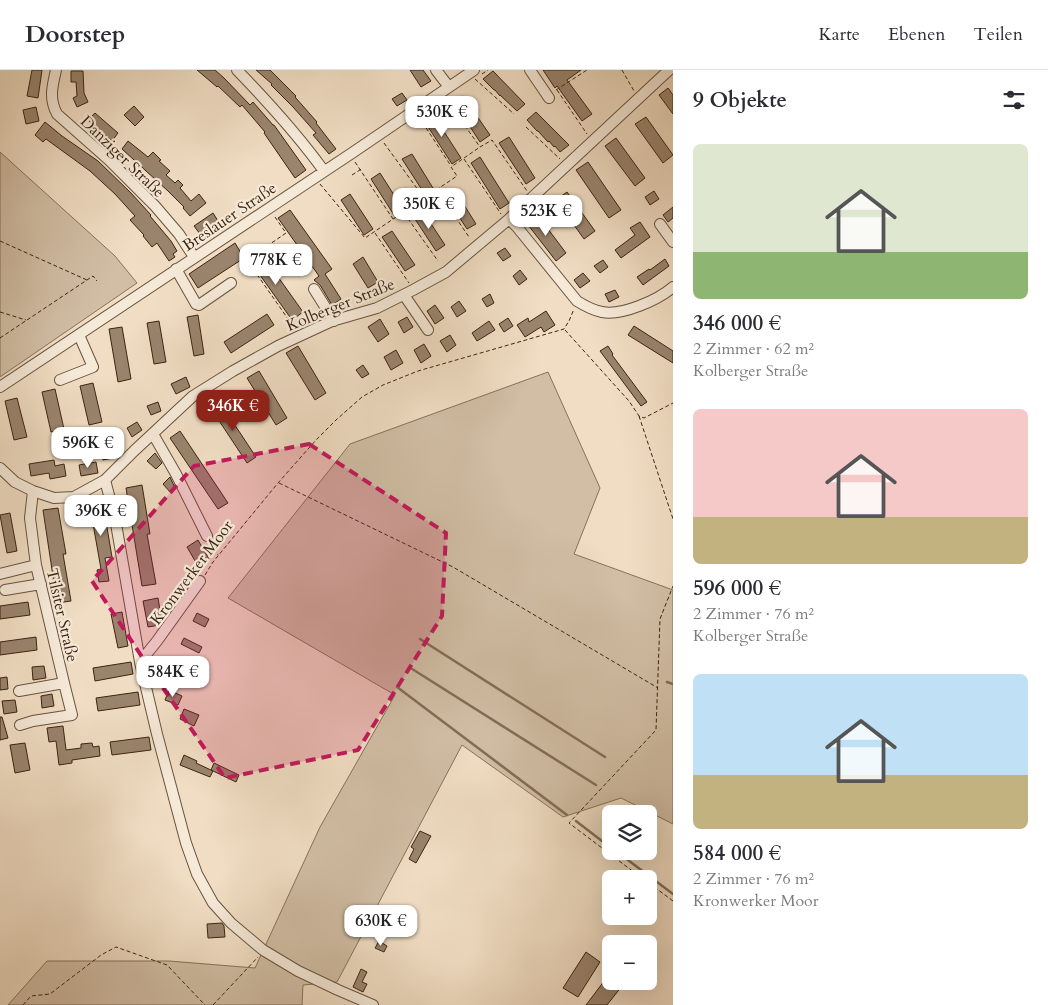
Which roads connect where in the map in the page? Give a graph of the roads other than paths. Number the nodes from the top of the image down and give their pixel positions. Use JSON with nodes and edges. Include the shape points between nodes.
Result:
{"nodes":[{"id":1,"x":56,"y":70,"type":"edge"},
{"id":2,"x":237,"y":70,"type":"edge"},
{"id":3,"x":436,"y":70,"type":"edge"},
{"id":4,"x":530,"y":70,"type":"edge"},
{"id":5,"x":669,"y":70,"type":"edge"},
{"id":6,"x":472,"y":71,"type":"edge"},
{"id":7,"x":449,"y":87,"type":"junction"},
{"id":8,"x":551,"y":95,"type":"road end"},
{"id":9,"x":324,"y":171,"type":"junction"},
{"id":10,"x":509,"y":219,"type":"junction"},
{"id":11,"x":660,"y":224,"type":"dead end"},
{"id":12,"x":673,"y":242,"type":"edge"},
{"id":13,"x":194,"y":257,"type":"junction"},
{"id":14,"x":176,"y":269,"type":"junction"},
{"id":15,"x":231,"y":283,"type":"dead end"},
{"id":16,"x":673,"y":287,"type":"edge"},
{"id":17,"x":314,"y":289,"type":"dead end"},
{"id":18,"x":404,"y":295,"type":"junction"},
{"id":19,"x":334,"y":320,"type":"junction"},
{"id":20,"x":428,"y":330,"type":"dead end"},
{"id":21,"x":78,"y":335,"type":"junction"},
{"id":22,"x":60,"y":380,"type":"dead end"},
{"id":23,"x":0,"y":387,"type":"edge"},
{"id":24,"x":153,"y":434,"type":"junction"},
{"id":25,"x":0,"y":468,"type":"edge"},
{"id":26,"x":105,"y":480,"type":"junction"},
{"id":27,"x":33,"y":491,"type":"junction"},
{"id":28,"x":207,"y":536,"type":"road end"},
{"id":29,"x":36,"y":566,"type":"junction"},
{"id":30,"x":0,"y":574,"type":"edge"},
{"id":31,"x":200,"y":581,"type":"road end"},
{"id":32,"x":41,"y":584,"type":"junction"},
{"id":33,"x":5,"y":590,"type":"dead end"},
{"id":34,"x":140,"y":662,"type":"junction"},
{"id":35,"x":64,"y":683,"type":"junction"},
{"id":36,"x":19,"y":691,"type":"dead end"},
{"id":37,"x":20,"y":725,"type":"dead end"},
{"id":38,"x":373,"y":1005,"type":"edge"}],
"edges":[{"from":1,"to":13,"type":"street","name":"Danziger Straße","via":[[51,96],[57,114],[155,206]]},
{"from":2,"to":9,"type":"street","via":[[270,103]]},
{"from":3,"to":7,"type":"street"},
{"from":4,"to":8,"type":"street"},
{"from":5,"to":10,"type":"street","name":"Kolberger Straße"},
{"from":6,"to":7,"type":"street","name":"Breslauer Straße"},
{"from":7,"to":9,"type":"street","name":"Breslauer Straße"},
{"from":9,"to":13,"type":"street","name":"Breslauer Straße"},
{"from":10,"to":16,"type":"street","via":[[577,301],[587,308],[603,313],[624,311],[665,294]]},
{"from":10,"to":18,"type":"street","name":"Kolberger Straße","via":[[446,272]]},
{"from":11,"to":12,"type":"street"},
{"from":13,"to":14,"type":"street","name":"Breslauer Straße"},
{"from":14,"to":15,"type":"street","via":[[199,305]]},
{"from":14,"to":21,"type":"street","name":"Breslauer Straße"},
{"from":17,"to":19,"type":"street"},
{"from":18,"to":19,"type":"street","name":"Kolberger Straße","via":[[377,308]]},
{"from":18,"to":20,"type":"street"},
{"from":19,"to":24,"type":"street","name":"Kolberger Straße","via":[[233,371],[194,396]]},
{"from":21,"to":22,"type":"street","via":[[92,366]]},
{"from":21,"to":23,"type":"street","name":"Breslauer Straße"},
{"from":24,"to":26,"type":"street","name":"Kolberger Straße"},
{"from":24,"to":28,"type":"street"},
{"from":25,"to":27,"type":"street","name":"Kolberger Straße","via":[[15,482]]},
{"from":26,"to":27,"type":"street","name":"Kolberger Straße","via":[[74,497],[54,498]]},
{"from":26,"to":34,"type":"street","via":[[115,518]]},
{"from":27,"to":29,"type":"street","name":"Tilsiter Straße","via":[[30,518]]},
{"from":29,"to":30,"type":"street"},
{"from":29,"to":32,"type":"street","name":"Tilsiter Straße"},
{"from":31,"to":34,"type":"street","name":"Kronwerker Moor"},
{"from":32,"to":33,"type":"street"},
{"from":32,"to":35,"type":"street","name":"Tilsiter Straße"},
{"from":34,"to":38,"type":"street","via":[[186,844],[197,874],[214,904],[231,924],[263,950],[298,971]]},
{"from":35,"to":36,"type":"street"},
{"from":35,"to":37,"type":"street","name":"Tilsiter Straße","via":[[72,715]]}]}
